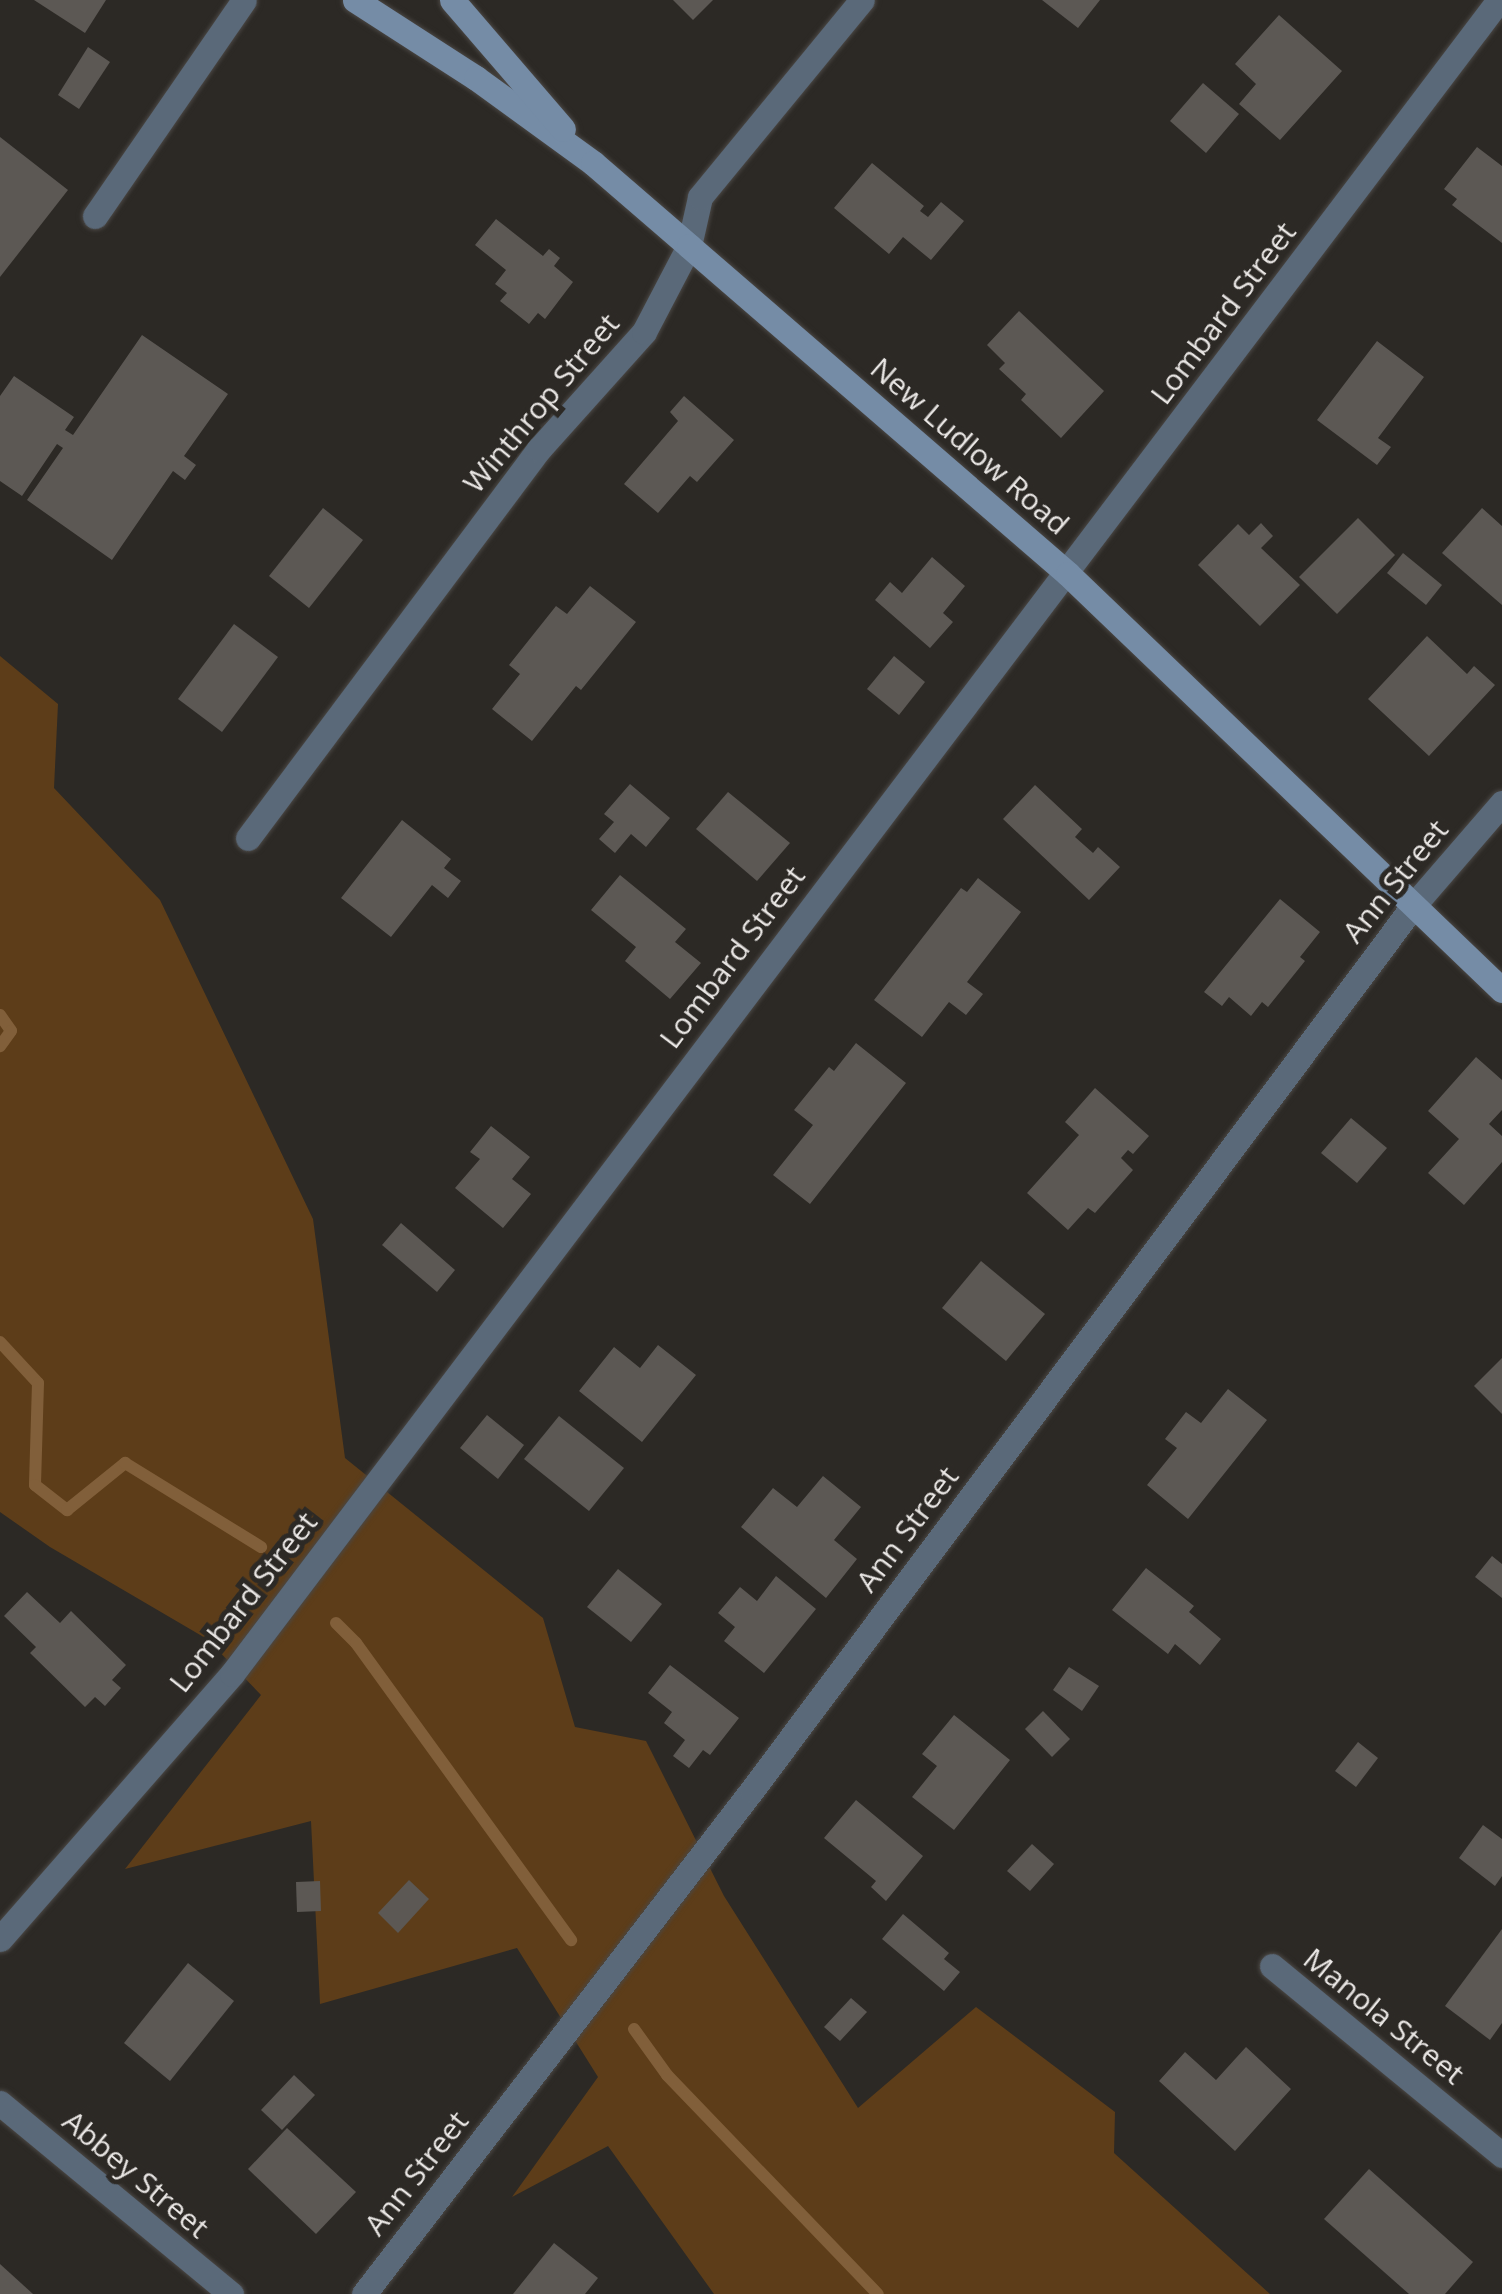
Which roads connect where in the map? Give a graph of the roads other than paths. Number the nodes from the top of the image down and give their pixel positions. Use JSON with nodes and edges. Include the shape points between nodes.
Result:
{"nodes":[{"id":1,"x":244,"y":0,"type":"edge"},
{"id":2,"x":355,"y":0,"type":"edge"},
{"id":3,"x":452,"y":0,"type":"edge"},
{"id":4,"x":862,"y":0,"type":"edge"},
{"id":5,"x":1499,"y":0,"type":"edge"},
{"id":6,"x":592,"y":163,"type":"junction"},
{"id":7,"x":95,"y":216,"type":"dead end"},
{"id":8,"x":689,"y":246,"type":"junction"},
{"id":9,"x":1068,"y":574,"type":"junction"},
{"id":10,"x":1502,"y":803,"type":"edge"},
{"id":11,"x":248,"y":838,"type":"dead end"},
{"id":12,"x":1413,"y":906,"type":"junction"},
{"id":13,"x":1502,"y":990,"type":"edge"},
{"id":14,"x":0,"y":1940,"type":"edge"},
{"id":15,"x":1272,"y":1966,"type":"dead end"},
{"id":16,"x":0,"y":2104,"type":"edge"},
{"id":17,"x":1502,"y":2155,"type":"edge"},
{"id":18,"x":231,"y":2294,"type":"edge"},
{"id":19,"x":364,"y":2294,"type":"edge"}],
"edges":[{"from":1,"to":7,"type":"street"},
{"from":2,"to":6,"type":"main road","name":"New Ludlow Road"},
{"from":3,"to":6,"type":"main road"},
{"from":4,"to":8,"type":"street","name":"Winthrop Street","via":[[714,176],[700,198]]},
{"from":5,"to":9,"type":"street","name":"Lombard Street"},
{"from":6,"to":8,"type":"main road","name":"New Ludlow Road"},
{"from":8,"to":9,"type":"main road","name":"New Ludlow Road"},
{"from":8,"to":11,"type":"street","name":"Winthrop Street","via":[[644,332],[538,449]]},
{"from":9,"to":12,"type":"main road","name":"New Ludlow Road"},
{"from":9,"to":14,"type":"street","name":"Lombard Street","via":[[232,1674]]},
{"from":10,"to":12,"type":"street","name":"Ann Street"},
{"from":12,"to":13,"type":"main road","name":"New Ludlow Road"},
{"from":12,"to":19,"type":"street","name":"Ann Street","via":[[764,1774]]},
{"from":15,"to":17,"type":"street","name":"Manola Street"},
{"from":16,"to":18,"type":"street","name":"Abbey Street"}]}
